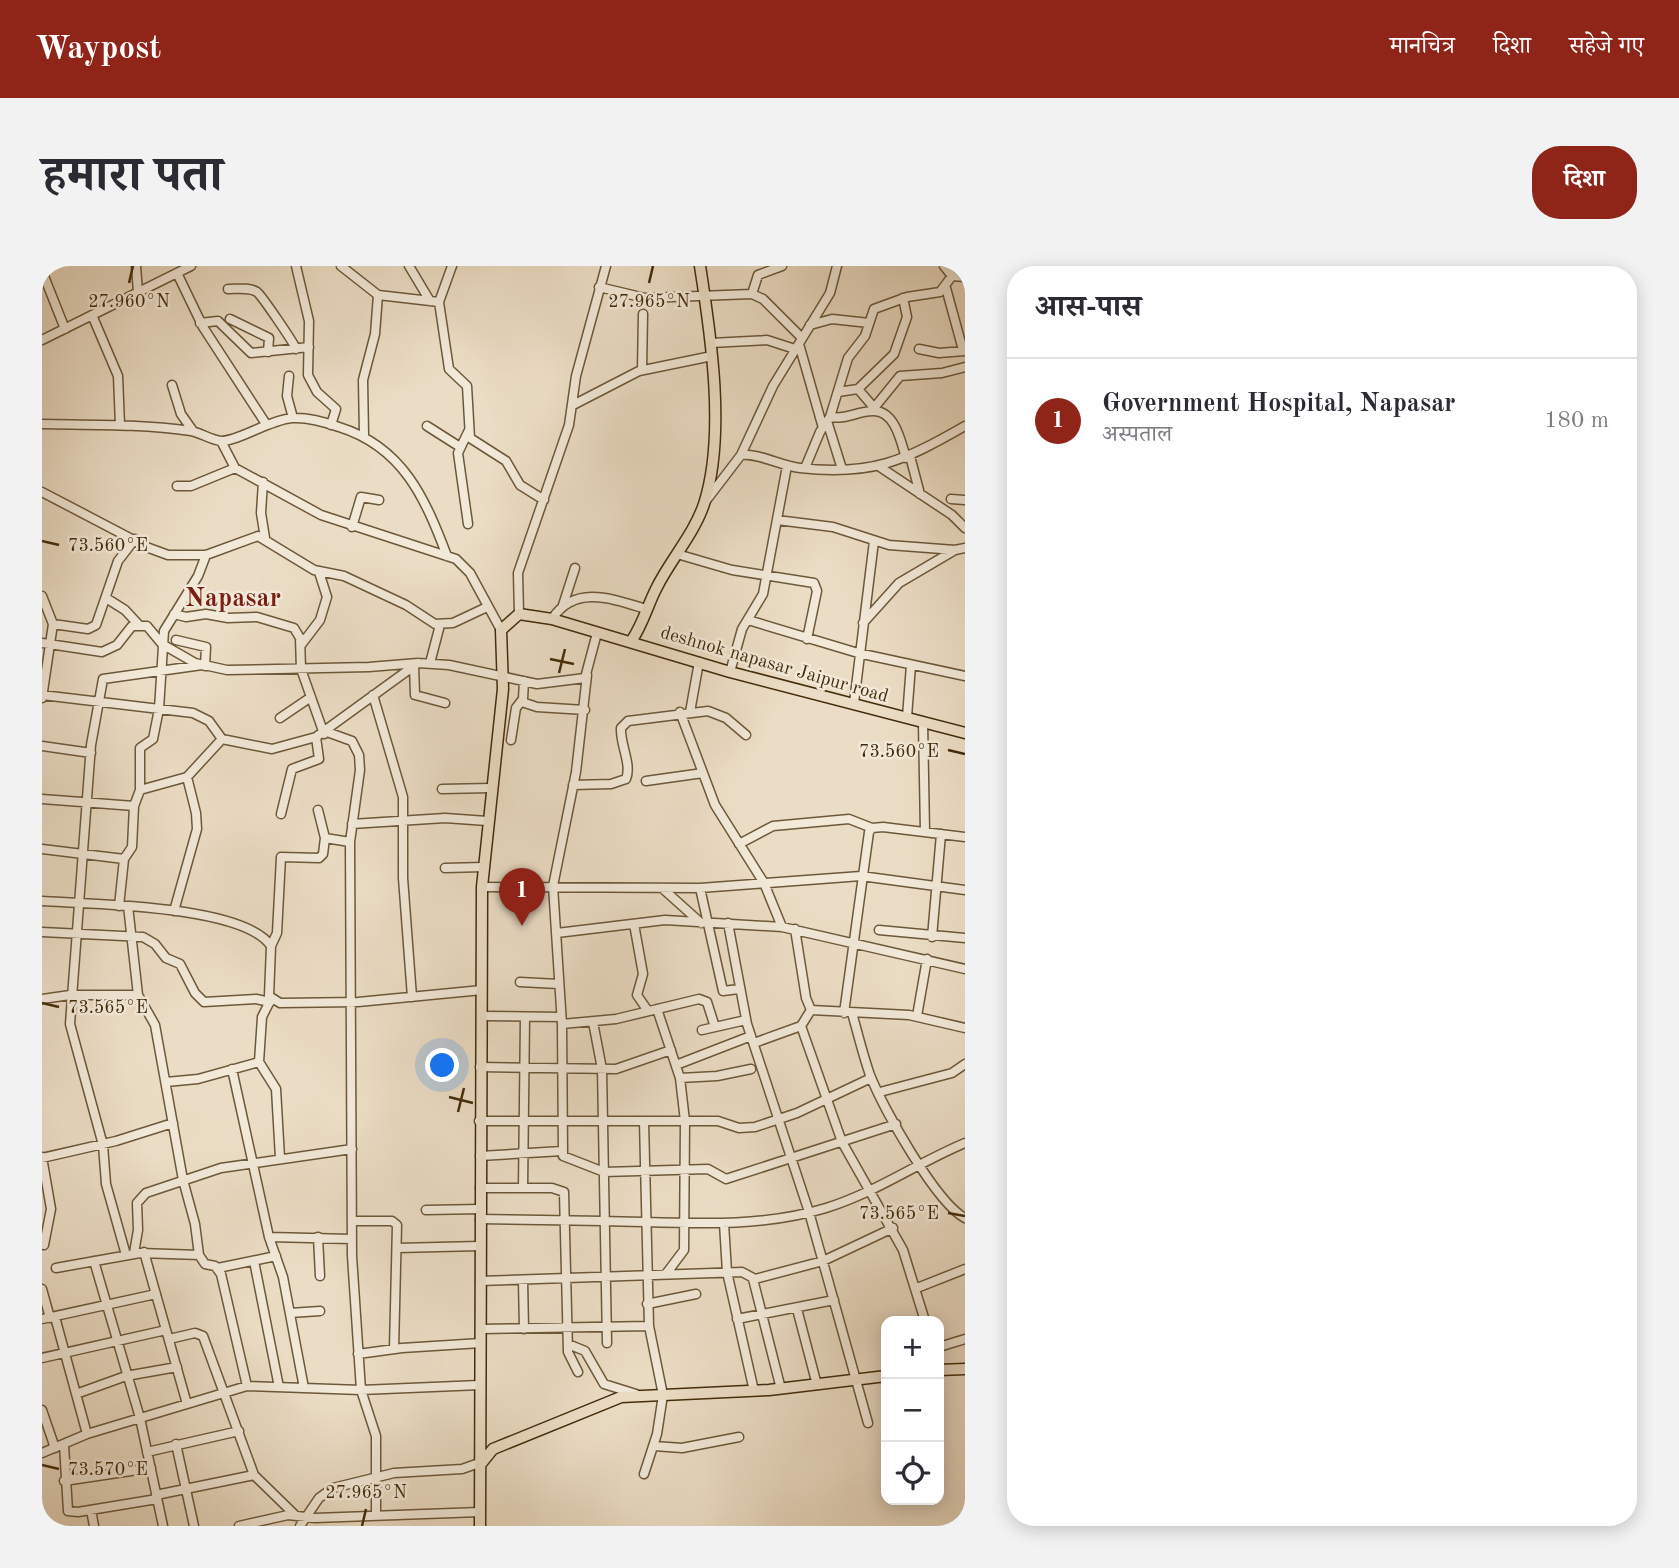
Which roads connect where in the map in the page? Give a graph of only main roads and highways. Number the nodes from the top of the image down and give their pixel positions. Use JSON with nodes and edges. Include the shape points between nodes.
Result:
{"nodes":[{"id":1,"x":700,"y":266,"type":"edge"},
{"id":2,"x":632,"y":640,"type":"junction"},
{"id":3,"x":965,"y":733,"type":"edge"},
{"id":4,"x":965,"y":1369,"type":"edge"},
{"id":5,"x":944,"y":1370,"type":"edge"},
{"id":6,"x":881,"y":1377,"type":"edge"},
{"id":7,"x":479,"y":1466,"type":"junction"},
{"id":8,"x":480,"y":1526,"type":"edge"}],
"edges":[{"from":1,"to":2,"type":"main road","name":"deshnok napasar Jaipur road","via":[[712,356],[712,461],[704,504]]},
{"from":2,"to":3,"type":"main road","name":"deshnok napasar Jaipur road","via":[[730,672]]},
{"from":2,"to":7,"type":"main road","via":[[519,614],[501,630],[504,676],[482,887]]},
{"from":4,"to":5,"type":"main road"},
{"from":6,"to":7,"type":"main road","via":[[781,1389],[621,1396],[494,1449]]},
{"from":7,"to":8,"type":"main road"}]}
